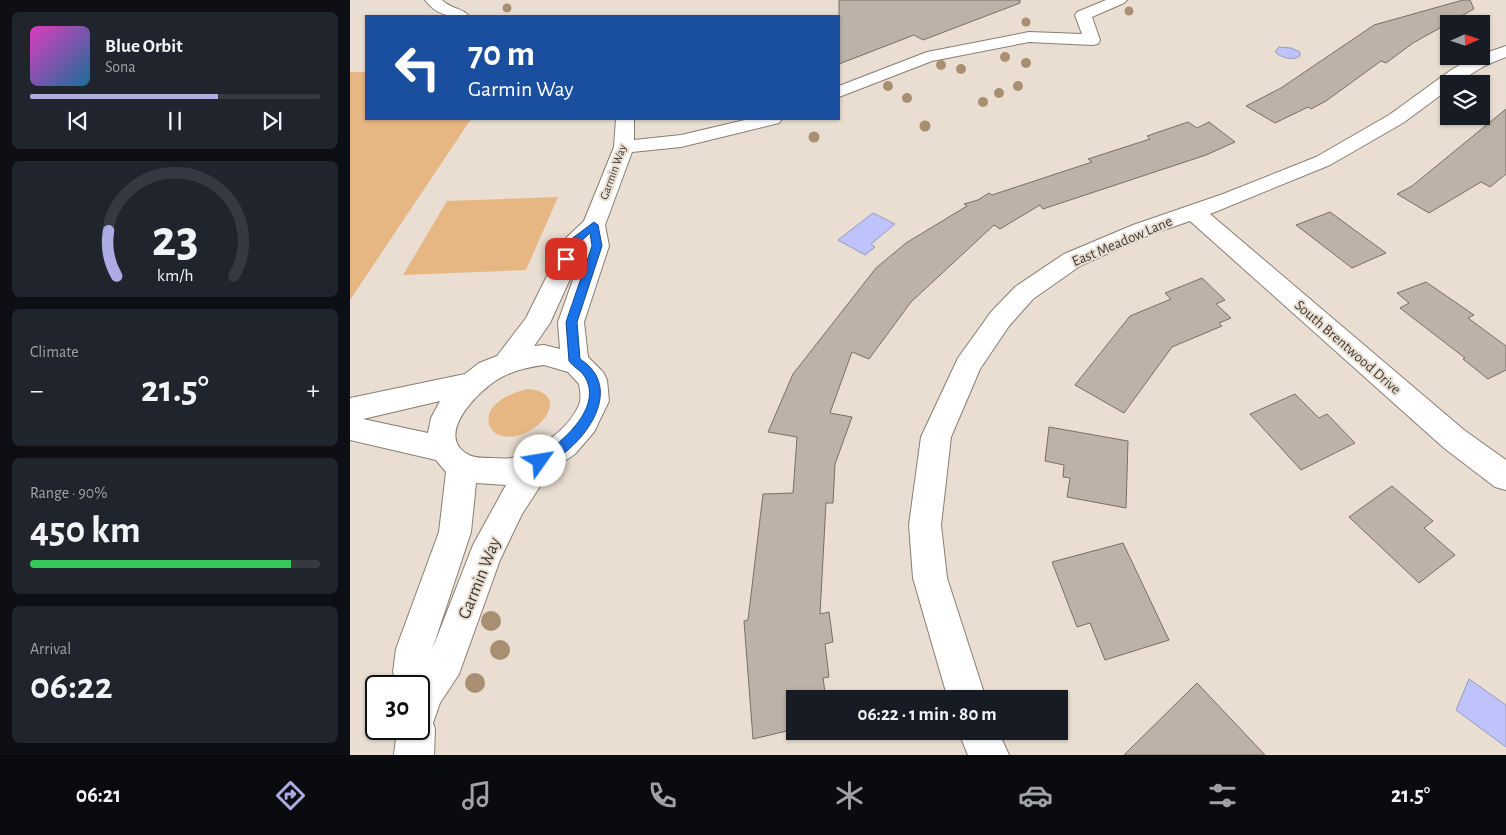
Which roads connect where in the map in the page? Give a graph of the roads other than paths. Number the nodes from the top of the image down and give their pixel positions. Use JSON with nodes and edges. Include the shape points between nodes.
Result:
{"nodes":[{"id":1,"x":433,"y":0,"type":"edge"},
{"id":2,"x":1119,"y":0,"type":"edge"},
{"id":3,"x":458,"y":15,"type":"edge"},
{"id":4,"x":1506,"y":51,"type":"edge"},
{"id":5,"x":840,"y":92,"type":"edge"},
{"id":6,"x":625,"y":120,"type":"edge"},
{"id":7,"x":768,"y":120,"type":"edge"},
{"id":8,"x":624,"y":147,"type":"junction"},
{"id":9,"x":1194,"y":212,"type":"junction"},
{"id":10,"x":594,"y":225,"type":"junction"},
{"id":11,"x":575,"y":361,"type":"junction"},
{"id":12,"x":507,"y":363,"type":"junction"},
{"id":13,"x":472,"y":383,"type":"junction"},
{"id":14,"x":350,"y":410,"type":"edge"},
{"id":15,"x":350,"y":428,"type":"edge"},
{"id":16,"x":453,"y":458,"type":"junction"},
{"id":17,"x":540,"y":461,"type":"junction"},
{"id":18,"x":1506,"y":477,"type":"edge"},
{"id":19,"x":412,"y":675,"type":"edge"},
{"id":20,"x":430,"y":684,"type":"edge"},
{"id":21,"x":964,"y":690,"type":"edge"},
{"id":22,"x":415,"y":740,"type":"edge"},
{"id":23,"x":982,"y":740,"type":"edge"},
{"id":24,"x":414,"y":755,"type":"edge"},
{"id":25,"x":989,"y":755,"type":"edge"}],
"edges":[{"from":1,"to":3,"type":"street","via":[[443,10]]},
{"from":2,"to":5,"type":"street","via":[[1082,15],[1092,40],[1029,37],[927,57]]},
{"from":4,"to":9,"type":"street","name":"East Meadow Lane","via":[[1480,61],[1396,119],[1323,160]]},
{"from":6,"to":8,"type":"street","name":"Garmin Way"},
{"from":7,"to":8,"type":"street","via":[[681,141]]},
{"from":8,"to":10,"type":"street","name":"Garmin Way"},
{"from":9,"to":18,"type":"street","name":"South Brentwood Drive","via":[[1454,439]]},
{"from":9,"to":21,"type":"street","name":"East Meadow Lane","via":[[1141,230],[1072,260],[1024,293],[1000,319],[968,365],[936,437],[924,525],[930,578]]},
{"from":10,"to":11,"type":"street","name":"Garmin Way","via":[[597,246],[572,322]]},
{"from":10,"to":12,"type":"street","name":"Garmin Way","via":[[574,243],[537,323]]},
{"from":11,"to":12,"type":"street","name":"Garmin Way","via":[[544,355]]},
{"from":11,"to":17,"type":"street","name":"Garmin Way","via":[[584,367],[594,384],[593,407],[580,431]]},
{"from":12,"to":13,"type":"street","name":"Garmin Way"},
{"from":13,"to":14,"type":"street"},
{"from":13,"to":16,"type":"street","name":"Garmin Way","via":[[448,412],[442,437]]},
{"from":15,"to":16,"type":"street"},
{"from":16,"to":17,"type":"street","name":"Garmin Way","via":[[489,473],[506,472]]},
{"from":16,"to":19,"type":"street","name":"Garmin Way","via":[[460,495],[454,532],[414,649]]},
{"from":17,"to":20,"type":"street","name":"Garmin Way","via":[[511,504],[485,556],[446,661]]},
{"from":22,"to":24,"type":"street","name":"Garmin Way"},
{"from":23,"to":25,"type":"street"}]}
